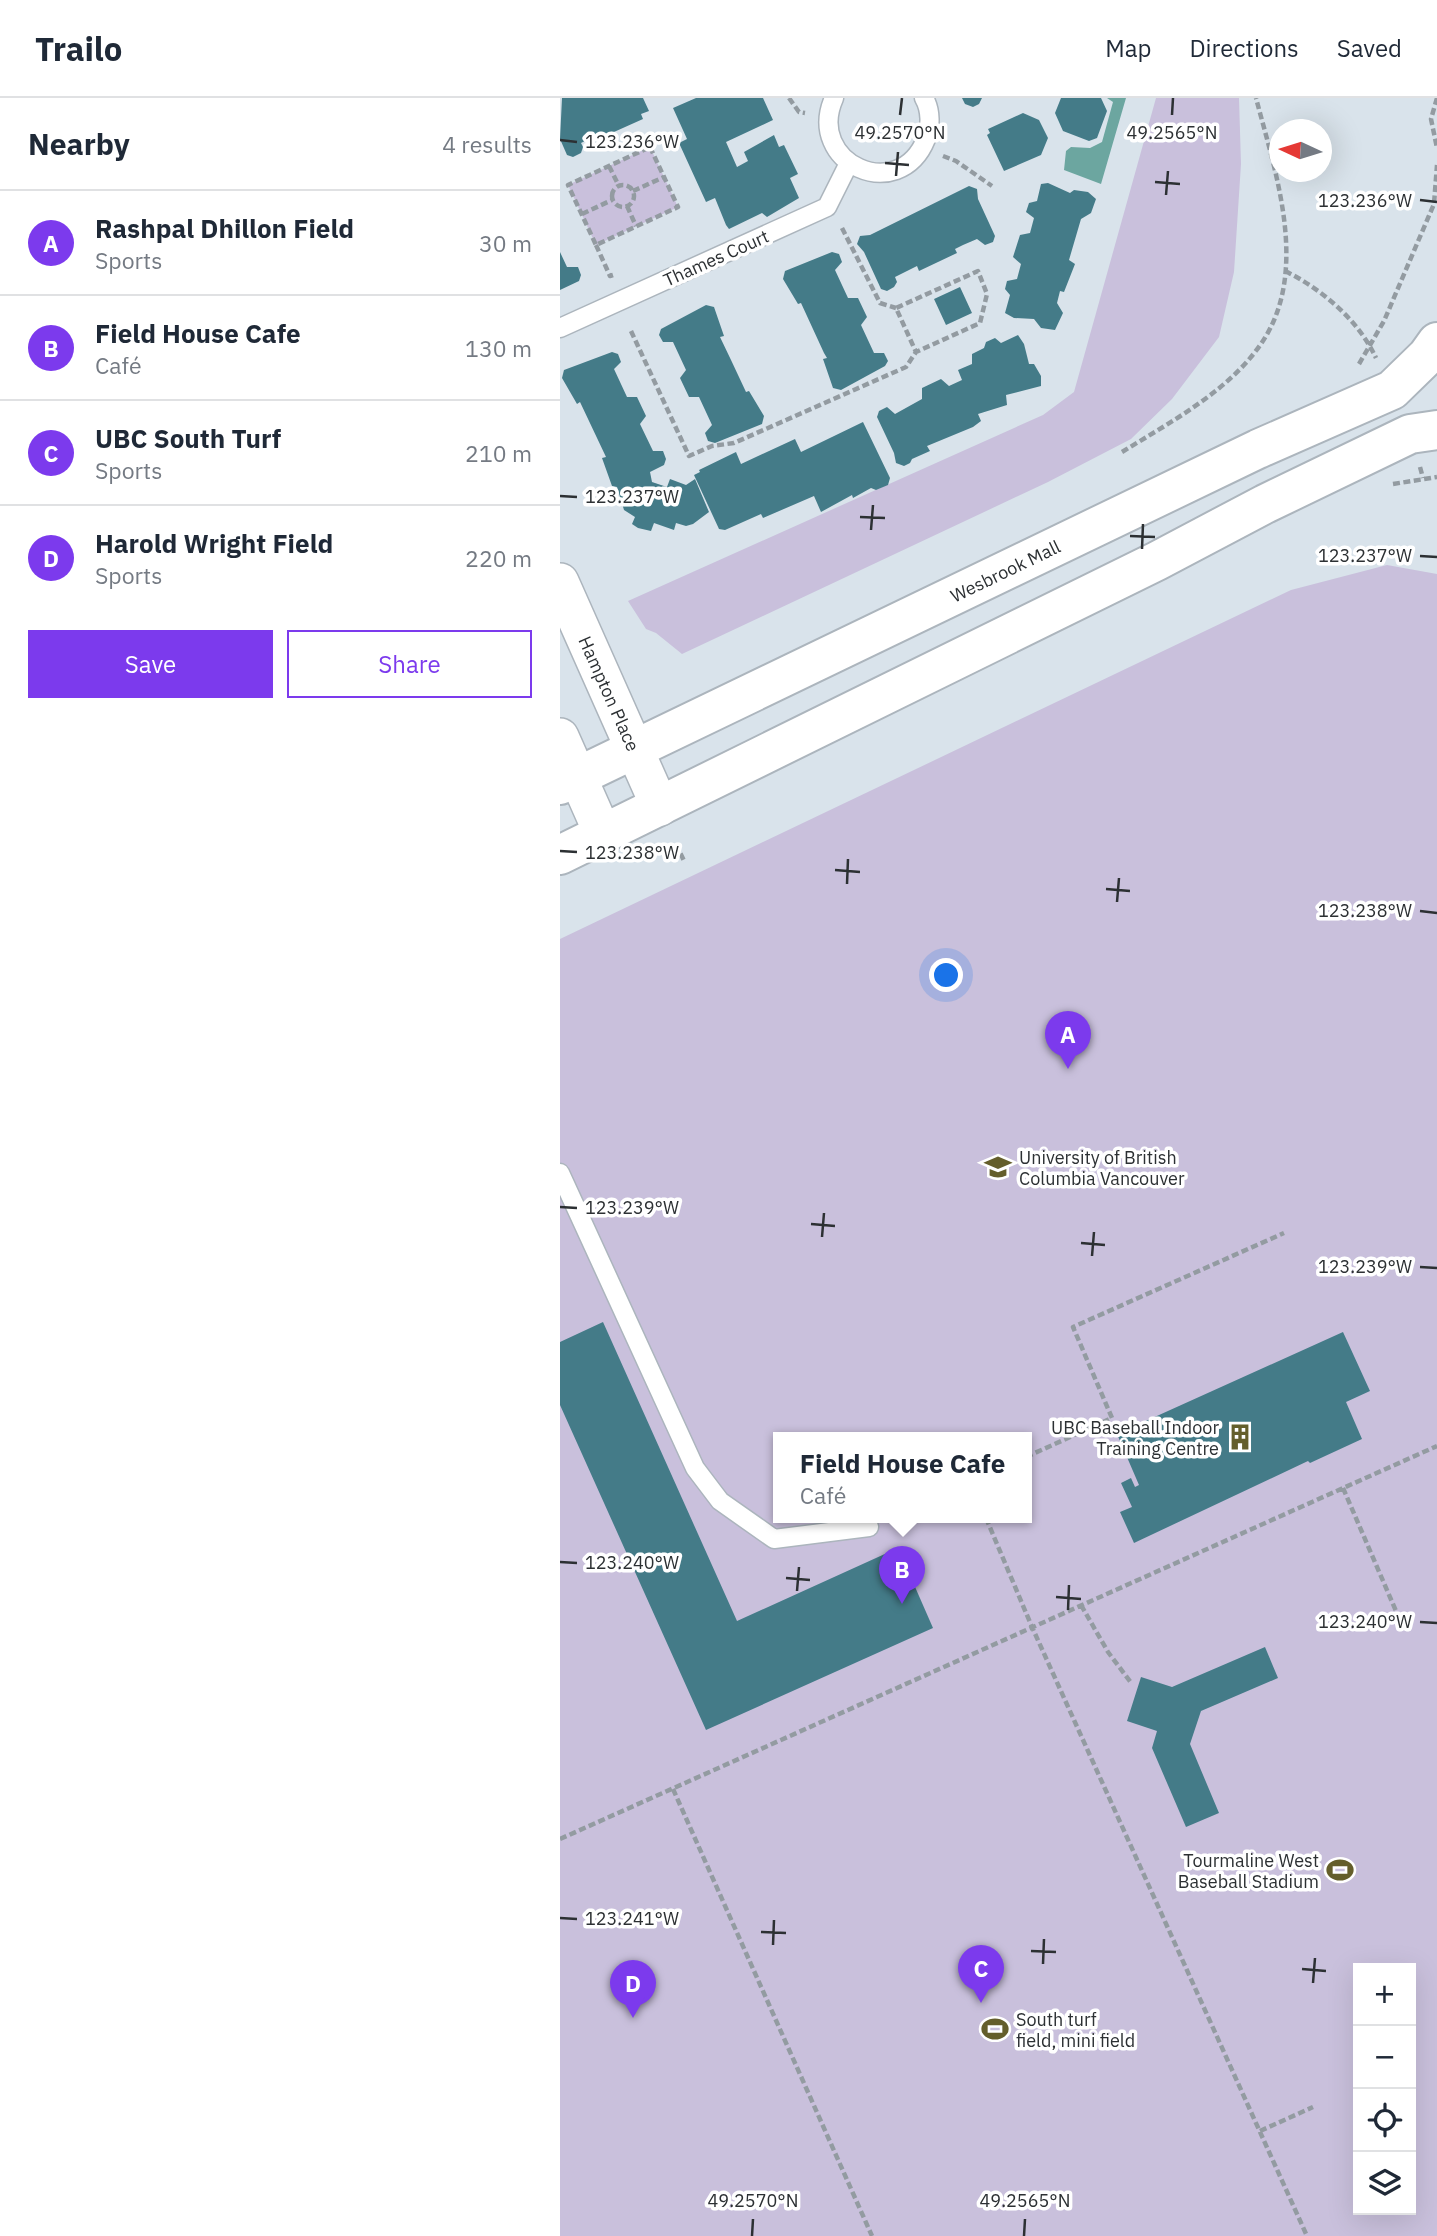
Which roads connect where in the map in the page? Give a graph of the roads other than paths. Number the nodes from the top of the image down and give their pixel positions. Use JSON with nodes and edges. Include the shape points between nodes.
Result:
{"nodes":[{"id":1,"x":834,"y":98,"type":"edge"},
{"id":2,"x":923,"y":98,"type":"edge"},
{"id":3,"x":849,"y":163,"type":"junction"},
{"id":4,"x":560,"y":328,"type":"edge"},
{"id":5,"x":1437,"y":342,"type":"edge"},
{"id":6,"x":1437,"y":430,"type":"edge"},
{"id":7,"x":560,"y":582,"type":"edge"},
{"id":8,"x":560,"y":737,"type":"edge"},
{"id":9,"x":635,"y":750,"type":"junction"},
{"id":10,"x":569,"y":781,"type":"edge"},
{"id":11,"x":660,"y":807,"type":"junction"},
{"id":12,"x":603,"y":834,"type":"junction"},
{"id":13,"x":560,"y":855,"type":"edge"},
{"id":14,"x":560,"y":1173,"type":"edge"},
{"id":15,"x":869,"y":1527,"type":"dead end"}],
"edges":[{"from":1,"to":3,"type":"lane","via":[[828,117],[830,135]]},
{"from":2,"to":3,"type":"lane","via":[[930,118],[929,134],[912,161],[881,173]]},
{"from":3,"to":4,"type":"lane","name":"Thames Court","via":[[827,207]]},
{"from":5,"to":9,"type":"main road","name":"Wesbrook Mall","via":[[1392,390],[1246,455]]},
{"from":6,"to":11,"type":"main road","via":[[1410,434],[1337,469]]},
{"from":7,"to":9,"type":"street","name":"Hampton Place"},
{"from":8,"to":10,"type":"street"},
{"from":9,"to":10,"type":"main road","name":"Wesbrook Mall"},
{"from":9,"to":11,"type":"street","name":"Hampton Place"},
{"from":10,"to":12,"type":"street"},
{"from":11,"to":12,"type":"main road"},
{"from":12,"to":13,"type":"main road"},
{"from":14,"to":15,"type":"lane","via":[[695,1468],[720,1501],[774,1539]]}]}
